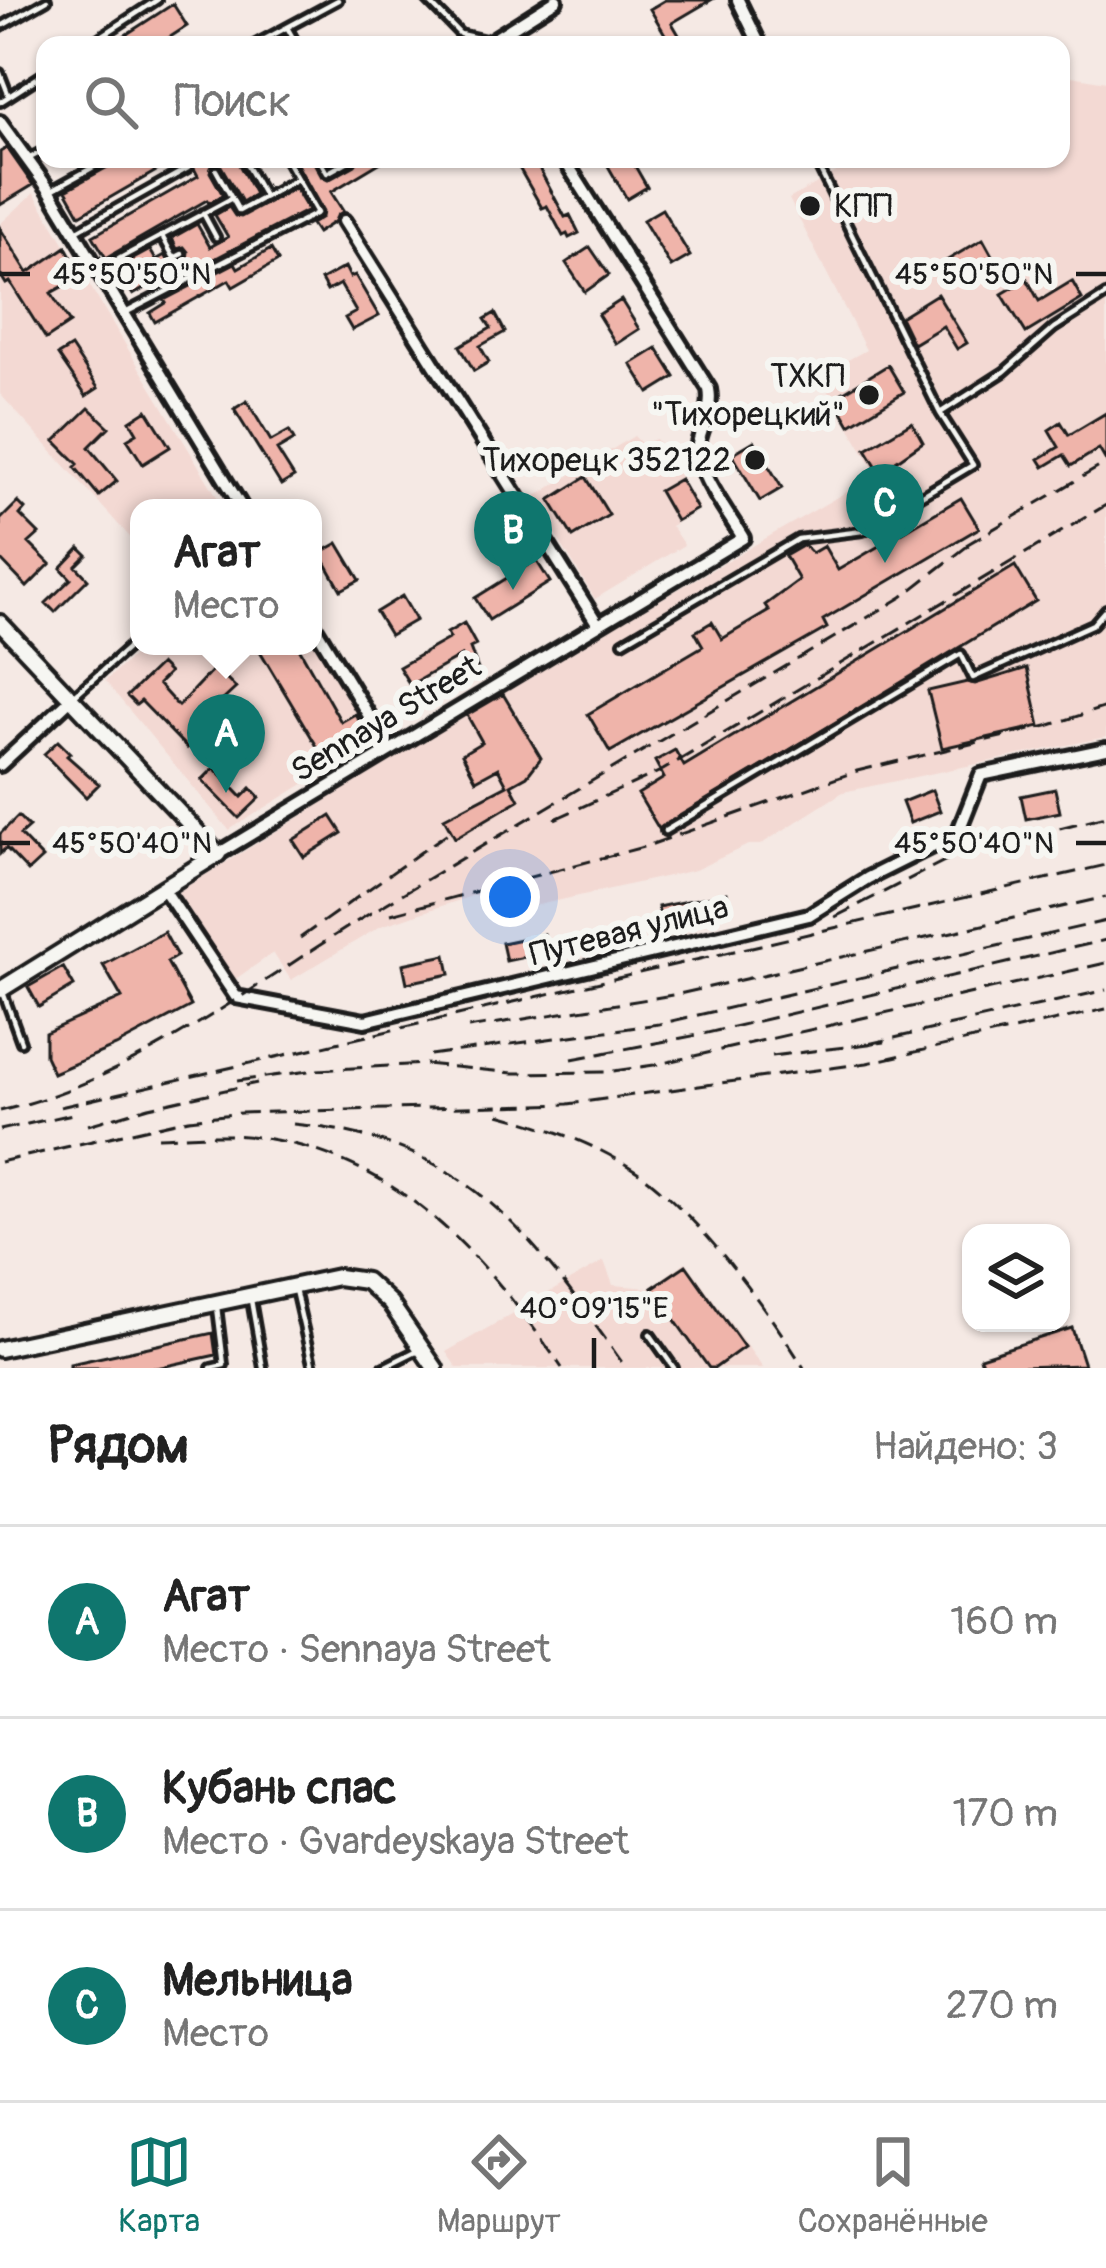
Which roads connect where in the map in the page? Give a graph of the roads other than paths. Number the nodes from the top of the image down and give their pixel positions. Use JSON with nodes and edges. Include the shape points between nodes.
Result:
{"nodes":[{"id":1,"x":47,"y":0,"type":"edge"},
{"id":2,"x":158,"y":0,"type":"edge"},
{"id":3,"x":338,"y":0,"type":"edge"},
{"id":4,"x":427,"y":0,"type":"edge"},
{"id":5,"x":556,"y":0,"type":"edge"},
{"id":6,"x":739,"y":0,"type":"edge"},
{"id":7,"x":0,"y":27,"type":"edge"},
{"id":8,"x":286,"y":27,"type":"junction"},
{"id":9,"x":102,"y":36,"type":"edge"},
{"id":10,"x":270,"y":36,"type":"edge"},
{"id":11,"x":292,"y":36,"type":"edge"},
{"id":12,"x":467,"y":36,"type":"edge"},
{"id":13,"x":502,"y":36,"type":"edge"},
{"id":14,"x":756,"y":36,"type":"edge"},
{"id":15,"x":0,"y":73,"type":"edge"},
{"id":16,"x":36,"y":79,"type":"edge"},
{"id":17,"x":10,"y":96,"type":"junction"},
{"id":18,"x":0,"y":102,"type":"edge"},
{"id":19,"x":0,"y":122,"type":"edge"},
{"id":20,"x":36,"y":155,"type":"edge"},
{"id":21,"x":25,"y":161,"type":"junction"},
{"id":22,"x":91,"y":168,"type":"edge"},
{"id":23,"x":188,"y":168,"type":"dead end"},
{"id":24,"x":248,"y":168,"type":"edge"},
{"id":25,"x":291,"y":168,"type":"edge"},
{"id":26,"x":570,"y":168,"type":"edge"},
{"id":27,"x":819,"y":168,"type":"edge"},
{"id":28,"x":216,"y":170,"type":"dead end"},
{"id":29,"x":297,"y":179,"type":"junction"},
{"id":30,"x":50,"y":191,"type":"junction"},
{"id":31,"x":232,"y":197,"type":"junction"},
{"id":32,"x":264,"y":197,"type":"junction"},
{"id":33,"x":203,"y":214,"type":"junction"},
{"id":34,"x":344,"y":221,"type":"dead end"},
{"id":35,"x":74,"y":232,"type":"junction"},
{"id":36,"x":162,"y":236,"type":"junction"},
{"id":37,"x":216,"y":237,"type":"dead end"},
{"id":38,"x":182,"y":254,"type":"dead end"},
{"id":39,"x":96,"y":271,"type":"junction"},
{"id":40,"x":1106,"y":296,"type":"edge"},
{"id":41,"x":123,"y":314,"type":"junction"},
{"id":42,"x":940,"y":413,"type":"junction"},
{"id":43,"x":236,"y":499,"type":"edge"},
{"id":44,"x":1106,"y":609,"type":"edge"},
{"id":45,"x":0,"y":623,"type":"edge"},
{"id":46,"x":597,"y":623,"type":"junction"},
{"id":47,"x":322,"y":639,"type":"edge"},
{"id":48,"x":623,"y":642,"type":"dead end"},
{"id":49,"x":130,"y":646,"type":"edge"},
{"id":50,"x":72,"y":698,"type":"junction"},
{"id":51,"x":389,"y":749,"type":"junction"},
{"id":52,"x":1106,"y":749,"type":"edge"},
{"id":53,"x":0,"y":765,"type":"edge"},
{"id":54,"x":665,"y":831,"type":"dead end"},
{"id":55,"x":218,"y":854,"type":"junction"},
{"id":56,"x":163,"y":888,"type":"junction"},
{"id":57,"x":1,"y":990,"type":"edge"},
{"id":58,"x":21,"y":1042,"type":"dead end"},
{"id":59,"x":294,"y":1284,"type":"junction"},
{"id":60,"x":250,"y":1294,"type":"junction"},
{"id":61,"x":216,"y":1301,"type":"junction"},
{"id":62,"x":650,"y":1334,"type":"dead end"},
{"id":63,"x":422,"y":1348,"type":"junction"},
{"id":64,"x":0,"y":1349,"type":"edge"},
{"id":65,"x":223,"y":1366,"type":"edge"},
{"id":66,"x":211,"y":1368,"type":"edge"},
{"id":67,"x":262,"y":1368,"type":"edge"},
{"id":68,"x":313,"y":1368,"type":"edge"},
{"id":69,"x":382,"y":1368,"type":"edge"},
{"id":70,"x":435,"y":1368,"type":"edge"},
{"id":71,"x":674,"y":1368,"type":"edge"}],
"edges":[{"from":1,"to":7,"type":"lane"},
{"from":2,"to":9,"type":"lane"},
{"from":3,"to":8,"type":"lane"},
{"from":4,"to":12,"type":"lane"},
{"from":5,"to":13,"type":"street"},
{"from":6,"to":14,"type":"street"},
{"from":8,"to":10,"type":"lane"},
{"from":8,"to":11,"type":"lane"},
{"from":15,"to":17,"type":"lane"},
{"from":16,"to":17,"type":"lane"},
{"from":17,"to":18,"type":"lane"},
{"from":19,"to":21,"type":"street"},
{"from":20,"to":21,"type":"lane"},
{"from":21,"to":30,"type":"street"},
{"from":22,"to":30,"type":"lane"},
{"from":23,"to":35,"type":"lane"},
{"from":24,"to":32,"type":"lane"},
{"from":25,"to":29,"type":"lane"},
{"from":26,"to":46,"type":"street","name":"Sennaya Street","via":[[709,389],[698,461],[742,538]]},
{"from":27,"to":42,"type":"lane"},
{"from":28,"to":31,"type":"lane"},
{"from":29,"to":32,"type":"lane"},
{"from":29,"to":41,"type":"lane","via":[[317,213]]},
{"from":30,"to":35,"type":"street"},
{"from":31,"to":32,"type":"lane","via":[[239,211]]},
{"from":31,"to":33,"type":"lane"},
{"from":33,"to":36,"type":"lane"},
{"from":33,"to":37,"type":"lane"},
{"from":34,"to":46,"type":"street"},
{"from":35,"to":39,"type":"street"},
{"from":36,"to":38,"type":"lane","via":[[174,258]]},
{"from":36,"to":39,"type":"lane"},
{"from":39,"to":41,"type":"street"},
{"from":40,"to":42,"type":"lane"},
{"from":41,"to":43,"type":"street"},
{"from":42,"to":48,"type":"lane","via":[[973,465],[863,531],[798,539]]},
{"from":44,"to":54,"type":"lane","via":[[1093,624],[973,678],[961,654]]},
{"from":45,"to":50,"type":"street"},
{"from":46,"to":51,"type":"street","name":"Sennaya Street"},
{"from":47,"to":51,"type":"street"},
{"from":49,"to":50,"type":"lane"},
{"from":50,"to":53,"type":"street"},
{"from":50,"to":55,"type":"street"},
{"from":51,"to":55,"type":"street","name":"Sennaya Street"},
{"from":52,"to":56,"type":"street","name":"Путевая улица","via":[[981,775],[958,833],[809,915],[365,1021],[236,997]]},
{"from":55,"to":56,"type":"street","name":"Sennaya Street"},
{"from":56,"to":57,"type":"street","name":"Sennaya Street"},
{"from":57,"to":58,"type":"lane"},
{"from":59,"to":60,"type":"street"},
{"from":59,"to":63,"type":"street","via":[[365,1281]]},
{"from":59,"to":68,"type":"lane"},
{"from":60,"to":61,"type":"street"},
{"from":60,"to":67,"type":"lane"},
{"from":61,"to":64,"type":"street"},
{"from":61,"to":65,"type":"lane"},
{"from":62,"to":71,"type":"lane"},
{"from":63,"to":69,"type":"lane"},
{"from":63,"to":70,"type":"street"},
{"from":65,"to":66,"type":"lane"}]}
